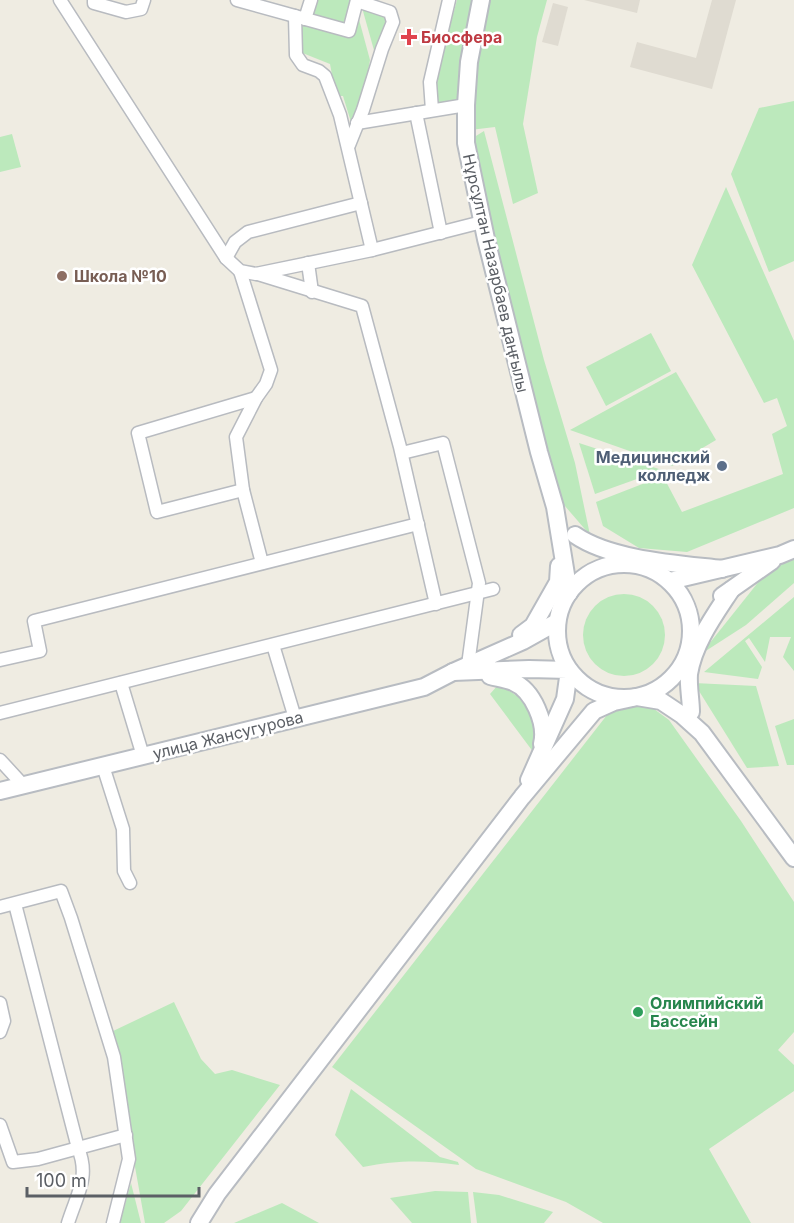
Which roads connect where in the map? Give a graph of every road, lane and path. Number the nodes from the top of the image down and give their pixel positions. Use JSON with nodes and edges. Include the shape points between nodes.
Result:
{"nodes":[{"id":1,"x":60,"y":0,"type":"edge"},
{"id":2,"x":144,"y":0,"type":"edge"},
{"id":3,"x":237,"y":0,"type":"edge"},
{"id":4,"x":310,"y":0,"type":"edge"},
{"id":5,"x":449,"y":0,"type":"edge"},
{"id":6,"x":481,"y":0,"type":"edge"},
{"id":7,"x":91,"y":1,"type":"edge"},
{"id":8,"x":357,"y":1,"type":"edge"},
{"id":9,"x":254,"y":2,"type":"edge"},
{"id":10,"x":300,"y":17,"type":"junction"},
{"id":11,"x":466,"y":105,"type":"junction"},
{"id":12,"x":432,"y":110,"type":"junction"},
{"id":13,"x":416,"y":113,"type":"junction"},
{"id":14,"x":357,"y":123,"type":"junction"},
{"id":15,"x":349,"y":145,"type":"junction"},
{"id":16,"x":361,"y":203,"type":"junction"},
{"id":17,"x":482,"y":222,"type":"junction"},
{"id":18,"x":441,"y":233,"type":"junction"},
{"id":19,"x":372,"y":250,"type":"junction"},
{"id":20,"x":226,"y":258,"type":"junction"},
{"id":21,"x":308,"y":263,"type":"junction"},
{"id":22,"x":240,"y":271,"type":"junction"},
{"id":23,"x":256,"y":274,"type":"junction"},
{"id":24,"x":312,"y":292,"type":"junction"},
{"id":25,"x":256,"y":398,"type":"junction"},
{"id":26,"x":402,"y":453,"type":"junction"},
{"id":27,"x":243,"y":490,"type":"junction"},
{"id":28,"x":418,"y":524,"type":"junction"},
{"id":29,"x":567,"y":535,"type":"junction"},
{"id":30,"x":787,"y":552,"type":"edge"},
{"id":31,"x":262,"y":563,"type":"junction"},
{"id":32,"x":608,"y":565,"type":"junction"},
{"id":33,"x":722,"y":569,"type":"junction"},
{"id":34,"x":670,"y":581,"type":"junction"},
{"id":35,"x":493,"y":590,"type":"dead end"},
{"id":36,"x":731,"y":590,"type":"junction"},
{"id":37,"x":568,"y":592,"type":"junction"},
{"id":38,"x":478,"y":594,"type":"junction"},
{"id":39,"x":436,"y":604,"type":"junction"},
{"id":40,"x":557,"y":622,"type":"junction"},
{"id":41,"x":692,"y":632,"type":"junction"},
{"id":42,"x":273,"y":645,"type":"junction"},
{"id":43,"x":499,"y":652,"type":"junction"},
{"id":44,"x":0,"y":660,"type":"edge"},
{"id":45,"x":463,"y":670,"type":"junction"},
{"id":46,"x":569,"y":670,"type":"junction"},
{"id":47,"x":673,"y":678,"type":"junction"},
{"id":48,"x":121,"y":683,"type":"junction"},
{"id":49,"x":637,"y":697,"type":"junction"},
{"id":50,"x":0,"y":713,"type":"edge"},
{"id":51,"x":687,"y":713,"type":"junction"},
{"id":52,"x":295,"y":718,"type":"junction"},
{"id":53,"x":586,"y":721,"type":"junction"},
{"id":54,"x":143,"y":756,"type":"junction"},
{"id":55,"x":539,"y":758,"type":"junction"},
{"id":56,"x":0,"y":760,"type":"edge"},
{"id":57,"x":103,"y":766,"type":"junction"},
{"id":58,"x":23,"y":785,"type":"junction"},
{"id":59,"x":0,"y":791,"type":"edge"},
{"id":60,"x":522,"y":797,"type":"junction"},
{"id":61,"x":794,"y":858,"type":"edge"},
{"id":62,"x":130,"y":883,"type":"dead end"},
{"id":63,"x":15,"y":904,"type":"junction"},
{"id":64,"x":0,"y":907,"type":"edge"},
{"id":65,"x":0,"y":1003,"type":"edge"},
{"id":66,"x":0,"y":1032,"type":"edge"},
{"id":67,"x":0,"y":1125,"type":"edge"},
{"id":68,"x":126,"y":1135,"type":"junction"},
{"id":69,"x":78,"y":1148,"type":"junction"},
{"id":70,"x":68,"y":1223,"type":"edge"},
{"id":71,"x":113,"y":1223,"type":"edge"},
{"id":72,"x":199,"y":1223,"type":"edge"}],
"edges":[{"from":1,"to":20,"type":"street"},
{"from":2,"to":7,"type":"street","via":[[141,9],[134,12]]},
{"from":3,"to":9,"type":"street"},
{"from":4,"to":10,"type":"street"},
{"from":5,"to":12,"type":"street","via":[[430,82]]},
{"from":6,"to":11,"type":"main road","name":"Нұрсұлтан Назарбаев даңғылы","via":[[469,62]]},
{"from":8,"to":10,"type":"street","via":[[349,31]]},
{"from":8,"to":14,"type":"street","via":[[390,12],[393,22]]},
{"from":9,"to":10,"type":"street"},
{"from":10,"to":15,"type":"street","via":[[296,55],[303,65],[325,76]]},
{"from":11,"to":12,"type":"street"},
{"from":11,"to":17,"type":"main road","name":"Нұрсұлтан Назарбаев даңғылы","via":[[466,143]]},
{"from":12,"to":13,"type":"street"},
{"from":13,"to":14,"type":"street"},
{"from":13,"to":18,"type":"street"},
{"from":14,"to":15,"type":"street"},
{"from":15,"to":16,"type":"street"},
{"from":16,"to":19,"type":"street"},
{"from":16,"to":20,"type":"street","via":[[248,232],[235,242]]},
{"from":17,"to":18,"type":"street"},
{"from":17,"to":29,"type":"main road","name":"Нұрсұлтан Назарбаев даңғылы","via":[[539,452]]},
{"from":18,"to":19,"type":"street"},
{"from":19,"to":21,"type":"street"},
{"from":20,"to":22,"type":"street"},
{"from":21,"to":23,"type":"street"},
{"from":21,"to":24,"type":"street"},
{"from":22,"to":23,"type":"street"},
{"from":22,"to":25,"type":"street","via":[[271,370]]},
{"from":23,"to":24,"type":"street"},
{"from":24,"to":26,"type":"street","via":[[362,306]]},
{"from":25,"to":27,"type":"street","via":[[236,436]]},
{"from":25,"to":27,"type":"street","via":[[138,433],[157,512]]},
{"from":26,"to":28,"type":"street"},
{"from":26,"to":38,"type":"street","via":[[443,443],[479,583]]},
{"from":27,"to":31,"type":"street"},
{"from":28,"to":31,"type":"street"},
{"from":28,"to":39,"type":"street"},
{"from":29,"to":32,"type":"main road"},
{"from":29,"to":33,"type":"main road","via":[[614,552]]},
{"from":29,"to":37,"type":"main road"},
{"from":29,"to":43,"type":"main road","via":[[558,582],[533,626]]},
{"from":30,"to":33,"type":"main road"},
{"from":30,"to":36,"type":"main road"},
{"from":31,"to":44,"type":"street","via":[[34,621],[40,651]]},
{"from":32,"to":34,"type":"main road","via":[[630,563],[651,569]]},
{"from":32,"to":37,"type":"main road","via":[[592,571]]},
{"from":33,"to":34,"type":"main road"},
{"from":34,"to":41,"type":"main road","via":[[690,613]]},
{"from":35,"to":38,"type":"street"},
{"from":36,"to":41,"type":"main road","via":[[709,605]]},
{"from":36,"to":51,"type":"main road","via":[[695,655],[689,675]]},
{"from":37,"to":40,"type":"main road"},
{"from":38,"to":39,"type":"street"},
{"from":38,"to":45,"type":"street"},
{"from":39,"to":42,"type":"street"},
{"from":40,"to":43,"type":"main road","name":"улица Жансугурова"},
{"from":40,"to":46,"type":"main road","via":[[557,639]]},
{"from":41,"to":47,"type":"main road","via":[[690,649]]},
{"from":42,"to":48,"type":"street"},
{"from":42,"to":52,"type":"street"},
{"from":43,"to":45,"type":"main road","name":"улица Жансугурова"},
{"from":45,"to":46,"type":"main road","name":"улица Жансугурова"},
{"from":45,"to":52,"type":"main road","name":"улица Жансугурова","via":[[424,687]]},
{"from":45,"to":55,"type":"main road","via":[[515,682],[526,692],[542,724],[544,738]]},
{"from":46,"to":49,"type":"main road","via":[[582,684],[599,693]]},
{"from":46,"to":55,"type":"main road","via":[[566,699]]},
{"from":47,"to":49,"type":"main road"},
{"from":47,"to":51,"type":"main road"},
{"from":48,"to":50,"type":"street"},
{"from":48,"to":54,"type":"street"},
{"from":49,"to":51,"type":"main road","via":[[661,701]]},
{"from":49,"to":53,"type":"main road","via":[[594,711]]},
{"from":51,"to":53,"type":"main road","via":[[642,701],[617,704]]},
{"from":51,"to":61,"type":"main road"},
{"from":52,"to":54,"type":"main road","name":"улица Жансугурова"},
{"from":53,"to":60,"type":"main road"},
{"from":54,"to":57,"type":"main road","name":"улица Жансугурова"},
{"from":55,"to":60,"type":"main road"},
{"from":56,"to":58,"type":"street"},
{"from":57,"to":58,"type":"main road","name":"улица Жансугурова"},
{"from":57,"to":62,"type":"street","via":[[123,829],[124,871]]},
{"from":58,"to":59,"type":"main road","name":"улица Жансугурова"},
{"from":60,"to":72,"type":"main road","via":[[217,1194]]},
{"from":63,"to":64,"type":"street"},
{"from":63,"to":68,"type":"street","via":[[61,891],[114,1057]]},
{"from":63,"to":69,"type":"street"},
{"from":65,"to":66,"type":"street"},
{"from":67,"to":69,"type":"street","via":[[13,1162]]},
{"from":68,"to":69,"type":"street"},
{"from":68,"to":71,"type":"street","via":[[129,1159]]},
{"from":69,"to":70,"type":"street","via":[[84,1174]]}]}
